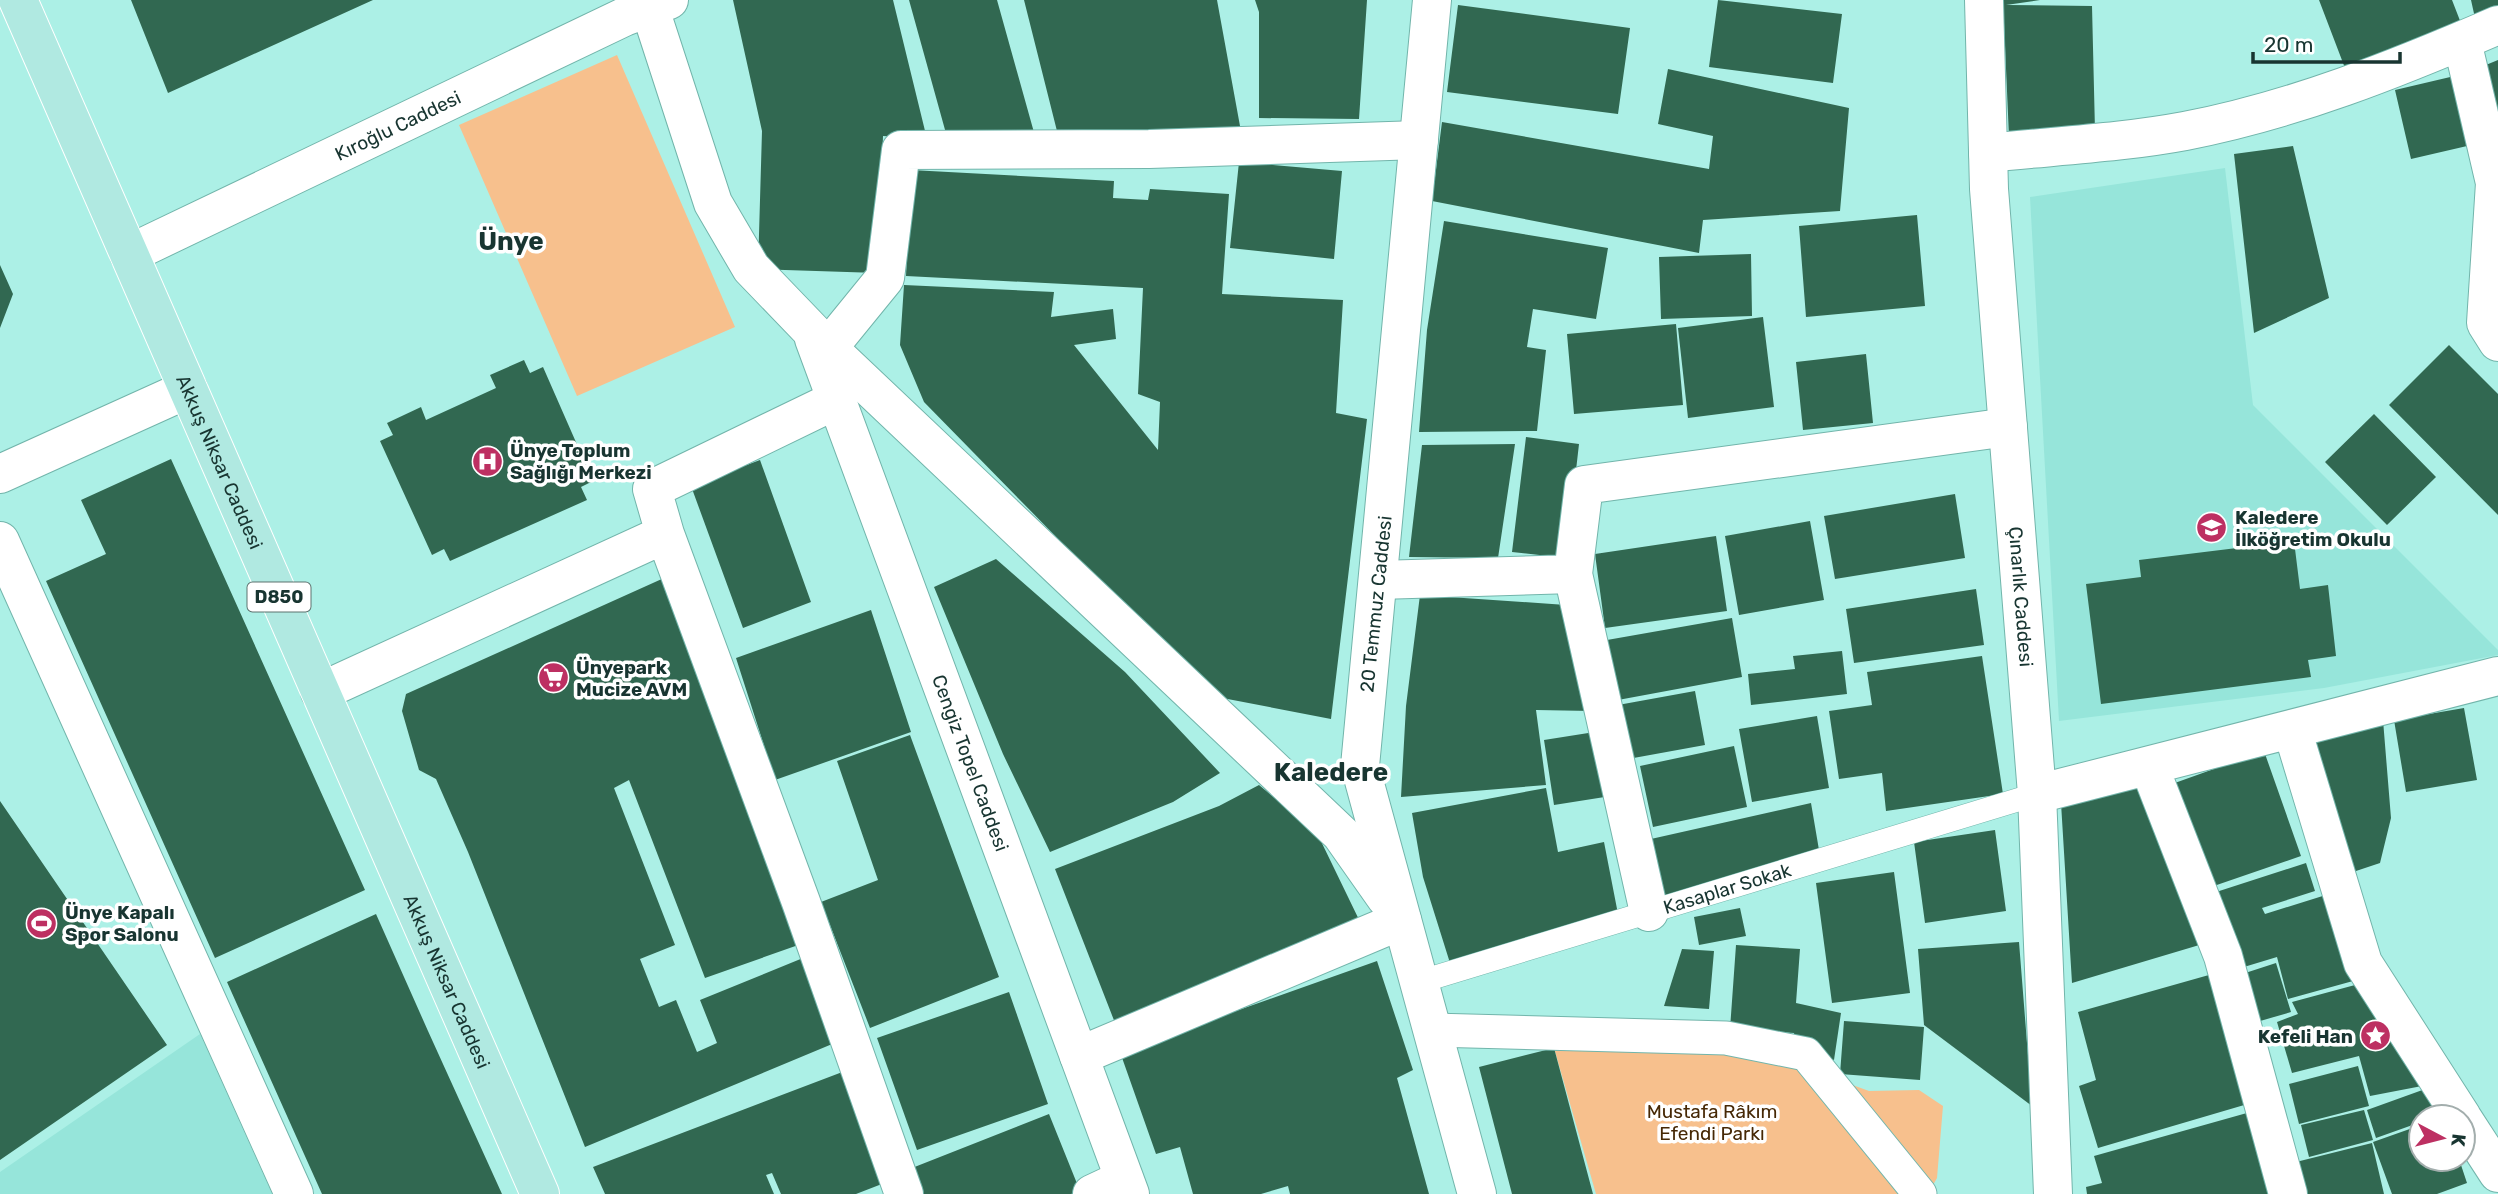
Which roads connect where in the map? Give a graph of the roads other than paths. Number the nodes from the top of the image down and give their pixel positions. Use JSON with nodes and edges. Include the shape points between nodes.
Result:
{"nodes":[{"id":1,"x":18,"y":0,"type":"edge"},
{"id":2,"x":1432,"y":0,"type":"edge"},
{"id":3,"x":1984,"y":0,"type":"edge"},
{"id":4,"x":659,"y":3,"type":"edge"},
{"id":5,"x":2498,"y":25,"type":"edge"},
{"id":6,"x":2462,"y":41,"type":"junction"},
{"id":7,"x":1419,"y":140,"type":"junction"},
{"id":8,"x":1988,"y":153,"type":"junction"},
{"id":9,"x":129,"y":254,"type":"junction"},
{"id":10,"x":820,"y":340,"type":"junction"},
{"id":11,"x":2498,"y":342,"type":"edge"},
{"id":12,"x":188,"y":389,"type":"junction"},
{"id":13,"x":836,"y":400,"type":"junction"},
{"id":14,"x":2008,"y":427,"type":"junction"},
{"id":15,"x":0,"y":474,"type":"edge"},
{"id":16,"x":665,"y":534,"type":"junction"},
{"id":17,"x":0,"y":541,"type":"edge"},
{"id":18,"x":1573,"y":574,"type":"junction"},
{"id":19,"x":1379,"y":580,"type":"junction"},
{"id":20,"x":2498,"y":676,"type":"edge"},
{"id":21,"x":320,"y":692,"type":"junction"},
{"id":22,"x":2292,"y":729,"type":"junction"},
{"id":23,"x":2149,"y":766,"type":"junction"},
{"id":24,"x":2037,"y":794,"type":"junction"},
{"id":25,"x":1649,"y":912,"type":"junction"},
{"id":26,"x":1402,"y":920,"type":"junction"},
{"id":27,"x":1419,"y":982,"type":"junction"},
{"id":28,"x":1432,"y":1030,"type":"junction"},
{"id":29,"x":1079,"y":1056,"type":"junction"},
{"id":30,"x":2452,"y":1103,"type":"edge"},
{"id":31,"x":2477,"y":1141,"type":"edge"},
{"id":32,"x":2498,"y":1173,"type":"edge"},
{"id":33,"x":1115,"y":1189,"type":"edge"},
{"id":34,"x":294,"y":1194,"type":"edge"},
{"id":35,"x":540,"y":1194,"type":"edge"},
{"id":36,"x":904,"y":1194,"type":"edge"},
{"id":37,"x":1477,"y":1194,"type":"edge"},
{"id":38,"x":1920,"y":1194,"type":"edge"},
{"id":39,"x":2053,"y":1194,"type":"edge"},
{"id":40,"x":2288,"y":1194,"type":"edge"}],
"edges":[{"from":1,"to":9,"type":"main road","name":"Akkuş Niksar Caddesi","number":"D850"},
{"from":2,"to":7,"type":"street","name":"20 Temmuz Caddesi"},
{"from":3,"to":8,"type":"street","name":"Çınarlık Caddesi"},
{"from":4,"to":9,"type":"street","name":"Kıroğlu Caddesi"},
{"from":4,"to":10,"type":"street","via":[[713,203],[751,268]]},
{"from":5,"to":6,"type":"street"},
{"from":6,"to":8,"type":"street","via":[[2294,106],[2183,132]]},
{"from":6,"to":11,"type":"street","via":[[2495,183],[2486,323]]},
{"from":7,"to":10,"type":"street","via":[[1149,149],[901,150],[885,278]]},
{"from":7,"to":19,"type":"street","name":"20 Temmuz Caddesi"},
{"from":8,"to":14,"type":"street","name":"Çınarlık Caddesi"},
{"from":9,"to":12,"type":"main road","name":"Akkuş Niksar Caddesi","number":"D850"},
{"from":10,"to":13,"type":"street","name":"Cengiz Topel Caddesi"},
{"from":10,"to":26,"type":"street","via":[[1341,834]]},
{"from":12,"to":15,"type":"street"},
{"from":12,"to":21,"type":"main road","name":"Akkuş Niksar Caddesi","number":"D850"},
{"from":13,"to":16,"type":"street","via":[[652,489]]},
{"from":13,"to":29,"type":"street","name":"Cengiz Topel Caddesi"},
{"from":14,"to":18,"type":"street","via":[[1584,485]]},
{"from":14,"to":24,"type":"street","name":"Çınarlık Caddesi"},
{"from":16,"to":21,"type":"street"},
{"from":16,"to":36,"type":"street"},
{"from":17,"to":34,"type":"street"},
{"from":18,"to":19,"type":"street"},
{"from":18,"to":25,"type":"street"},
{"from":19,"to":26,"type":"street","name":"20 Temmuz Caddesi","via":[[1360,766]]},
{"from":20,"to":22,"type":"street"},
{"from":21,"to":35,"type":"main road","name":"Akkuş Niksar Caddesi","number":"D850"},
{"from":22,"to":23,"type":"street"},
{"from":22,"to":30,"type":"street","via":[[2363,963]]},
{"from":23,"to":24,"type":"street"},
{"from":23,"to":40,"type":"street","via":[[2223,956]]},
{"from":24,"to":25,"type":"lane","name":"Kasaplar Sokak"},
{"from":24,"to":39,"type":"street","name":"Çınarlık Caddesi"},
{"from":25,"to":27,"type":"lane","name":"Kasaplar Sokak"},
{"from":26,"to":27,"type":"street","name":"20 Temmuz Caddesi"},
{"from":26,"to":29,"type":"street"},
{"from":27,"to":28,"type":"street","name":"20 Temmuz Caddesi"},
{"from":28,"to":37,"type":"street","name":"20 Temmuz Caddesi"},
{"from":28,"to":38,"type":"street","via":[[1726,1038],[1806,1054]]},
{"from":29,"to":33,"type":"street","name":"Cengiz Topel Caddesi"},
{"from":31,"to":32,"type":"street"}]}
